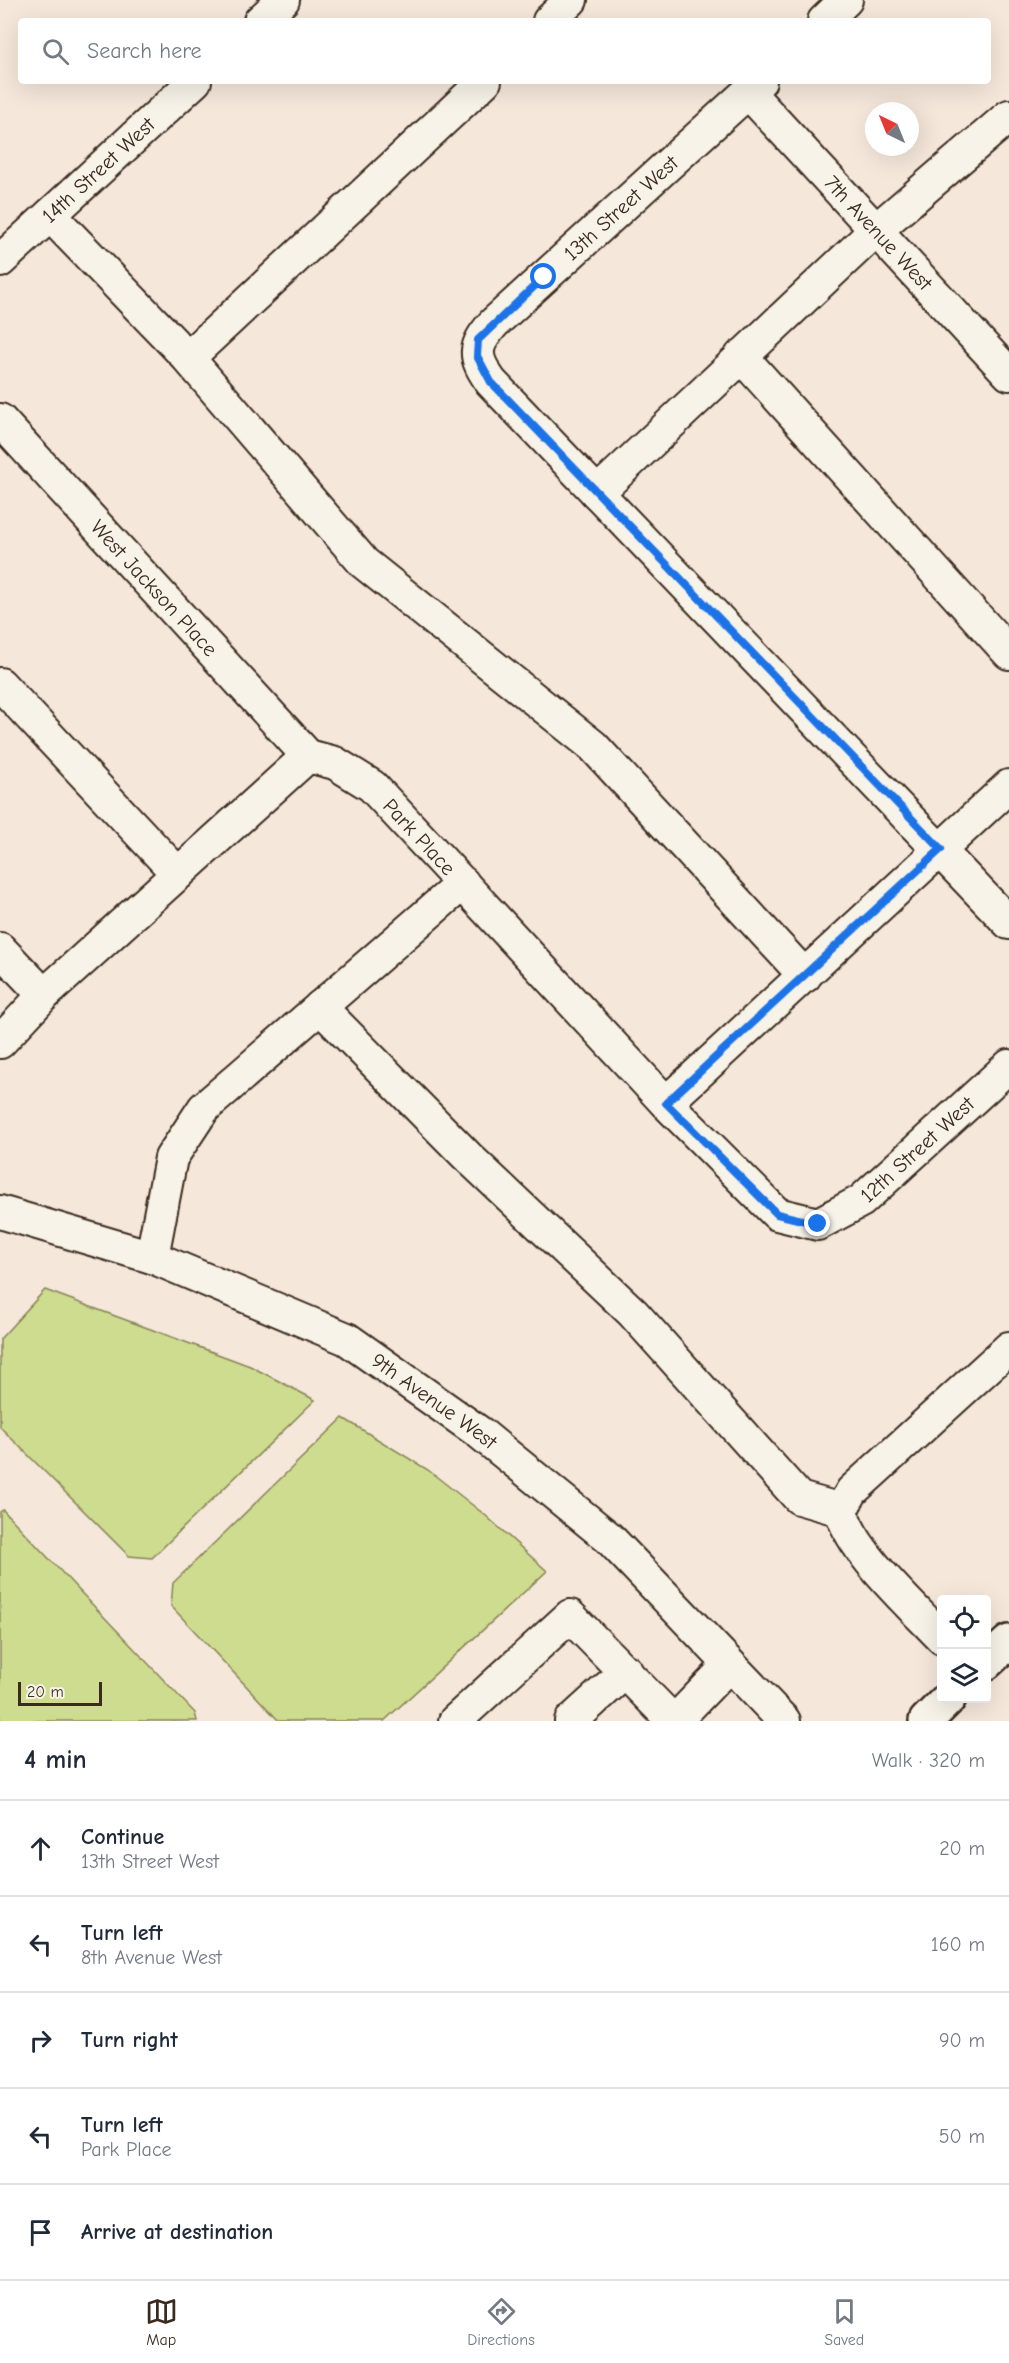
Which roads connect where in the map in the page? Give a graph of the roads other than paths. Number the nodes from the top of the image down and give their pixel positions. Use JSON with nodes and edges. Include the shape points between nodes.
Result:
{"nodes":[{"id":1,"x":283,"y":0,"type":"edge"},
{"id":2,"x":571,"y":0,"type":"edge"},
{"id":3,"x":846,"y":0,"type":"edge"},
{"id":4,"x":263,"y":18,"type":"edge"},
{"id":5,"x":552,"y":18,"type":"edge"},
{"id":6,"x":827,"y":18,"type":"edge"},
{"id":7,"x":192,"y":84,"type":"edge"},
{"id":8,"x":482,"y":84,"type":"edge"},
{"id":9,"x":754,"y":87,"type":"edge"},
{"id":10,"x":1009,"y":116,"type":"edge"},
{"id":11,"x":50,"y":215,"type":"junction"},
{"id":12,"x":876,"y":230,"type":"junction"},
{"id":13,"x":0,"y":261,"type":"edge"},
{"id":14,"x":741,"y":356,"type":"junction"},
{"id":15,"x":188,"y":358,"type":"junction"},
{"id":16,"x":1009,"y":374,"type":"edge"},
{"id":17,"x":0,"y":420,"type":"edge"},
{"id":18,"x":597,"y":493,"type":"junction"},
{"id":19,"x":1009,"y":653,"type":"edge"},
{"id":20,"x":0,"y":684,"type":"edge"},
{"id":21,"x":308,"y":756,"type":"junction"},
{"id":22,"x":1009,"y":786,"type":"edge"},
{"id":23,"x":941,"y":849,"type":"junction"},
{"id":24,"x":178,"y":874,"type":"junction"},
{"id":25,"x":463,"y":884,"type":"junction"},
{"id":26,"x":1009,"y":923,"type":"edge"},
{"id":27,"x":0,"y":949,"type":"edge"},
{"id":28,"x":805,"y":976,"type":"junction"},
{"id":29,"x":44,"y":995,"type":"junction"},
{"id":30,"x":320,"y":1007,"type":"junction"},
{"id":31,"x":0,"y":1042,"type":"edge"},
{"id":32,"x":1009,"y":1066,"type":"edge"},
{"id":33,"x":666,"y":1103,"type":"junction"},
{"id":34,"x":0,"y":1212,"type":"edge"},
{"id":35,"x":818,"y":1224,"type":"joint"},
{"id":36,"x":152,"y":1257,"type":"junction"},
{"id":37,"x":1009,"y":1348,"type":"edge"},
{"id":38,"x":841,"y":1510,"type":"junction"},
{"id":39,"x":937,"y":1633,"type":"edge"},
{"id":40,"x":1009,"y":1642,"type":"edge"},
{"id":41,"x":991,"y":1659,"type":"edge"},
{"id":42,"x":729,"y":1665,"type":"junction"},
{"id":43,"x":626,"y":1671,"type":"junction"},
{"id":44,"x":944,"y":1703,"type":"edge"},
{"id":45,"x":455,"y":1721,"type":"edge"},
{"id":46,"x":572,"y":1721,"type":"edge"},
{"id":47,"x":674,"y":1721,"type":"edge"},
{"id":48,"x":784,"y":1721,"type":"edge"},
{"id":49,"x":926,"y":1721,"type":"edge"}],
"edges":[{"from":1,"to":4,"type":"street"},
{"from":2,"to":5,"type":"street"},
{"from":3,"to":6,"type":"street"},
{"from":7,"to":11,"type":"street","name":"14th Street West"},
{"from":8,"to":15,"type":"street"},
{"from":9,"to":12,"type":"street","name":"7th Avenue West"},
{"from":9,"to":18,"type":"street","name":"13th Street West","via":[[478,340],[477,356],[491,382]]},
{"from":10,"to":12,"type":"street"},
{"from":11,"to":13,"type":"street","name":"14th Street West"},
{"from":11,"to":15,"type":"street"},
{"from":12,"to":14,"type":"street"},
{"from":12,"to":16,"type":"street","name":"7th Avenue West"},
{"from":14,"to":18,"type":"street"},
{"from":14,"to":19,"type":"street"},
{"from":15,"to":28,"type":"street","via":[[364,563],[592,746]]},
{"from":17,"to":21,"type":"street","name":"West Jackson Place"},
{"from":18,"to":23,"type":"street"},
{"from":20,"to":24,"type":"street"},
{"from":21,"to":24,"type":"street"},
{"from":21,"to":25,"type":"street","name":"Park Place","via":[[335,763],[372,786]]},
{"from":22,"to":23,"type":"street"},
{"from":23,"to":26,"type":"street"},
{"from":23,"to":28,"type":"street"},
{"from":24,"to":29,"type":"street"},
{"from":25,"to":30,"type":"street"},
{"from":25,"to":33,"type":"street","name":"Park Place"},
{"from":27,"to":29,"type":"street"},
{"from":28,"to":33,"type":"street"},
{"from":29,"to":31,"type":"street"},
{"from":30,"to":36,"type":"street","via":[[204,1108],[171,1158]]},
{"from":30,"to":38,"type":"street","via":[[467,1156],[633,1313],[799,1498]]},
{"from":32,"to":35,"type":"street","name":"12th Street West","via":[[861,1201]]},
{"from":33,"to":35,"type":"street","name":"Park Place","via":[[777,1214]]},
{"from":34,"to":36,"type":"street","name":"9th Avenue West"},
{"from":36,"to":42,"type":"street","name":"9th Avenue West","via":[[347,1339],[480,1434],[609,1538]]},
{"from":37,"to":38,"type":"street","via":[[852,1491]]},
{"from":38,"to":39,"type":"street","via":[[844,1524],[859,1547]]},
{"from":40,"to":41,"type":"main road"},
{"from":42,"to":47,"type":"street"},
{"from":42,"to":48,"type":"street","name":"9th Avenue West"},
{"from":43,"to":45,"type":"street","via":[[570,1616]]},
{"from":43,"to":46,"type":"street"},
{"from":43,"to":47,"type":"street"},
{"from":44,"to":49,"type":"main road"}]}
